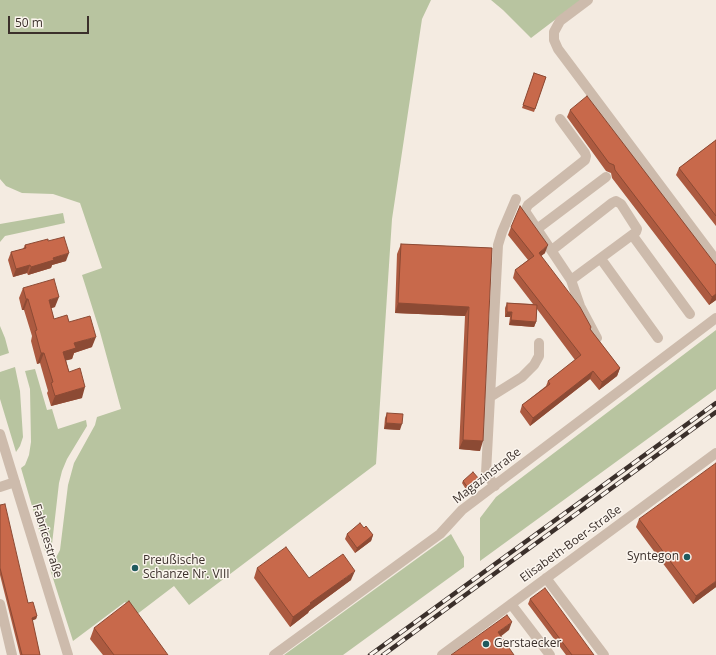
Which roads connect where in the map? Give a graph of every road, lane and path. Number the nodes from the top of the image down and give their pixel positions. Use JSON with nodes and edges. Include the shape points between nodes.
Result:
{"nodes":[{"id":1,"x":588,"y":0,"type":"edge"},
{"id":2,"x":560,"y":119,"type":"dead end"},
{"id":3,"x":606,"y":177,"type":"dead end"},
{"id":4,"x":516,"y":199,"type":"dead end"},
{"id":5,"x":537,"y":229,"type":"junction"},
{"id":6,"x":633,"y":236,"type":"junction"},
{"id":7,"x":552,"y":250,"type":"junction"},
{"id":8,"x":601,"y":259,"type":"junction"},
{"id":9,"x":716,"y":260,"type":"edge"},
{"id":10,"x":571,"y":280,"type":"junction"},
{"id":11,"x":690,"y":314,"type":"dead end"},
{"id":12,"x":716,"y":318,"type":"edge"},
{"id":13,"x":597,"y":338,"type":"edge"},
{"id":14,"x":658,"y":338,"type":"dead end"},
{"id":15,"x":539,"y":343,"type":"dead end"},
{"id":16,"x":490,"y":397,"type":"junction"},
{"id":17,"x":0,"y":434,"type":"edge"},
{"id":18,"x":716,"y":453,"type":"edge"},
{"id":19,"x":15,"y":482,"type":"junction"},
{"id":20,"x":495,"y":486,"type":"junction"},
{"id":21,"x":0,"y":487,"type":"edge"},
{"id":22,"x":546,"y":578,"type":"junction"},
{"id":23,"x":0,"y":604,"type":"edge"},
{"id":24,"x":511,"y":604,"type":"junction"},
{"id":25,"x":12,"y":655,"type":"edge"},
{"id":26,"x":68,"y":655,"type":"edge"},
{"id":27,"x":274,"y":655,"type":"edge"},
{"id":28,"x":442,"y":655,"type":"edge"},
{"id":29,"x":550,"y":655,"type":"edge"},
{"id":30,"x":604,"y":655,"type":"edge"}],
"edges":[{"from":1,"to":9,"type":"street","via":[[560,21],[554,32],[554,40]]},
{"from":2,"to":5,"type":"street","via":[[586,156],[583,162],[526,208],[526,214]]},
{"from":3,"to":5,"type":"street"},
{"from":4,"to":16,"type":"street","via":[[498,245]]},
{"from":5,"to":7,"type":"street"},
{"from":6,"to":7,"type":"street","via":[[637,229],[621,204],[616,201]]},
{"from":6,"to":8,"type":"street"},
{"from":6,"to":11,"type":"street"},
{"from":7,"to":10,"type":"street"},
{"from":8,"to":10,"type":"street"},
{"from":8,"to":14,"type":"street"},
{"from":10,"to":13,"type":"street","via":[[580,306]]},
{"from":12,"to":20,"type":"street","name":"Magazinstraße"},
{"from":15,"to":16,"type":"street","via":[[539,356],[534,365],[522,377]]},
{"from":16,"to":20,"type":"street","via":[[486,473]]},
{"from":17,"to":19,"type":"street","name":"Fabricestraße"},
{"from":18,"to":22,"type":"street","name":"Elisabeth-Boer-Straße"},
{"from":19,"to":21,"type":"street"},
{"from":19,"to":26,"type":"street","name":"Fabricestraße"},
{"from":20,"to":27,"type":"street","name":"Magazinstraße","via":[[462,510],[440,534]]},
{"from":22,"to":24,"type":"street","name":"Elisabeth-Boer-Straße"},
{"from":22,"to":30,"type":"street"},
{"from":23,"to":25,"type":"street"},
{"from":24,"to":28,"type":"street","name":"Elisabeth-Boer-Straße"},
{"from":24,"to":29,"type":"street"}]}
